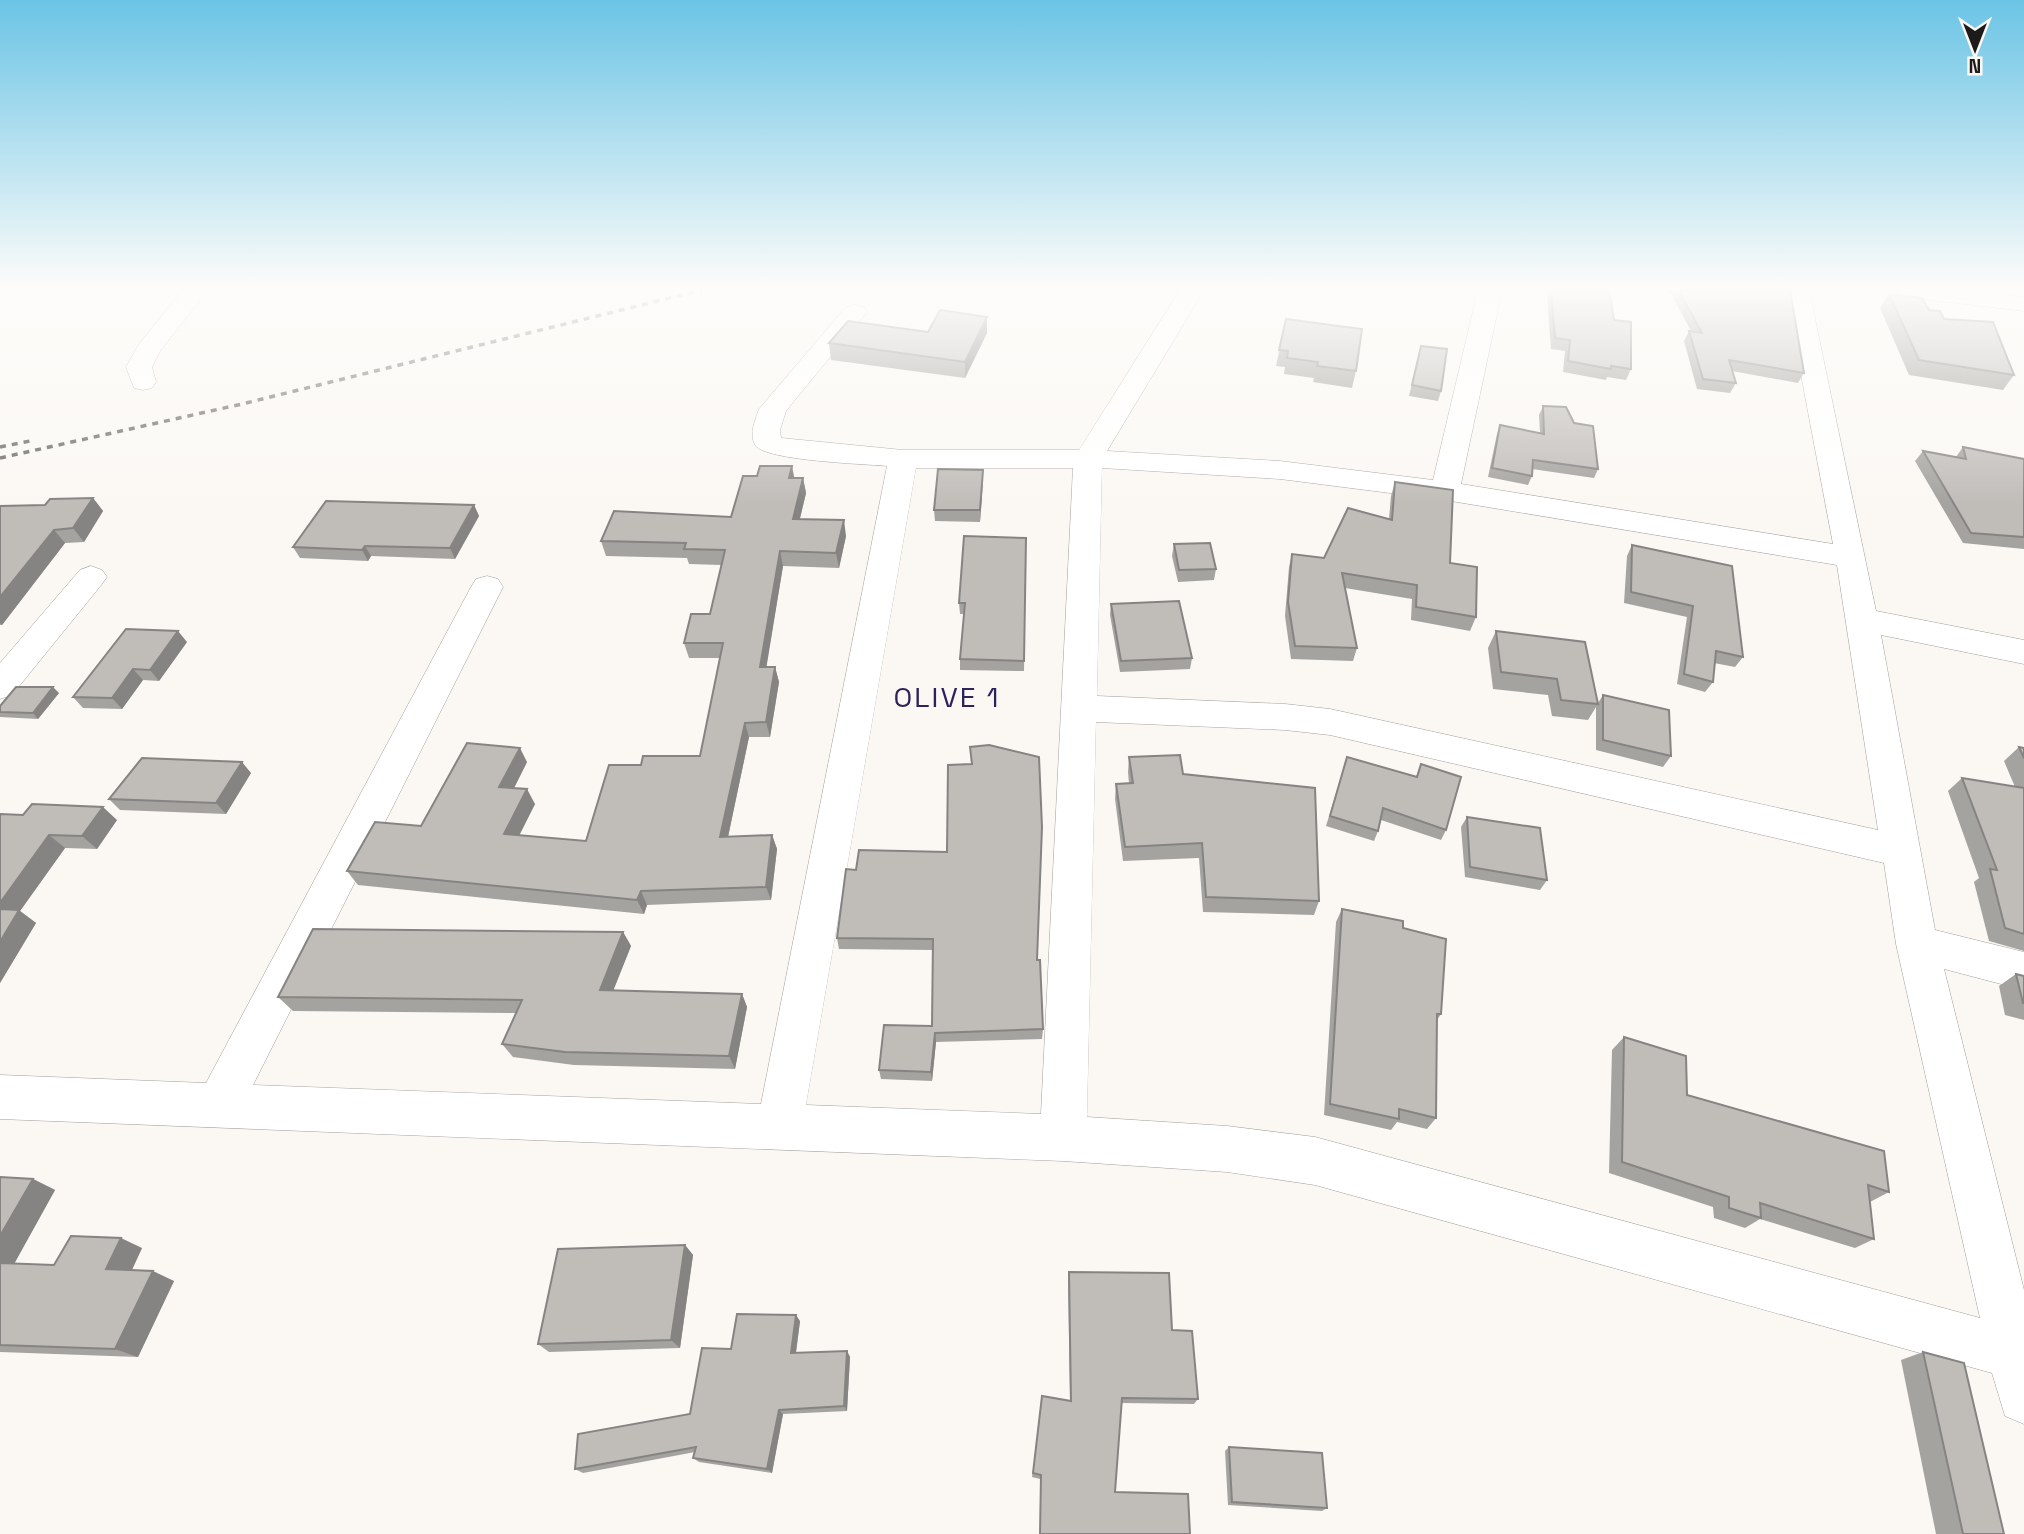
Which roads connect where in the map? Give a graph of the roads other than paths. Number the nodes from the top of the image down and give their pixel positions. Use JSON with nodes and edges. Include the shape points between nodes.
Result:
{"nodes":[{"id":1,"x":142,"y":362,"type":"edge"},
{"id":2,"x":813,"y":362,"type":"edge"},
{"id":3,"x":1148,"y":362,"type":"edge"},
{"id":4,"x":1474,"y":362,"type":"edge"},
{"id":5,"x":1811,"y":362,"type":"edge"},
{"id":6,"x":143,"y":382,"type":"dead end"},
{"id":7,"x":903,"y":459,"type":"junction"},
{"id":8,"x":1088,"y":459,"type":"junction"},
{"id":9,"x":1445,"y":491,"type":"junction"},
{"id":10,"x":1851,"y":557,"type":"junction"},
{"id":11,"x":92,"y":577,"type":"dead end"},
{"id":12,"x":487,"y":587,"type":"dead end"},
{"id":13,"x":1860,"y":619,"type":"junction"},
{"id":14,"x":2024,"y":652,"type":"edge"},
{"id":15,"x":0,"y":686,"type":"edge"},
{"id":16,"x":1080,"y":708,"type":"junction"},
{"id":17,"x":1900,"y":851,"type":"junction"},
{"id":18,"x":1917,"y":944,"type":"junction"},
{"id":19,"x":2024,"y":971,"type":"edge"},
{"id":20,"x":0,"y":1097,"type":"edge"},
{"id":21,"x":218,"y":1106,"type":"junction"},
{"id":22,"x":779,"y":1129,"type":"junction"},
{"id":23,"x":1063,"y":1138,"type":"junction"},
{"id":24,"x":2021,"y":1369,"type":"edge"}],
"edges":[{"from":1,"to":6,"type":"street"},
{"from":2,"to":7,"type":"street","via":[[773,409],[766,430],[768,443],[785,449]]},
{"from":3,"to":8,"type":"street"},
{"from":4,"to":9,"type":"street"},
{"from":5,"to":10,"type":"street"},
{"from":7,"to":8,"type":"street"},
{"from":7,"to":22,"type":"street"},
{"from":8,"to":9,"type":"street","via":[[1280,470]]},
{"from":8,"to":16,"type":"street"},
{"from":9,"to":10,"type":"street"},
{"from":10,"to":13,"type":"street"},
{"from":11,"to":15,"type":"street"},
{"from":12,"to":21,"type":"street"},
{"from":13,"to":14,"type":"street"},
{"from":13,"to":17,"type":"street"},
{"from":16,"to":17,"type":"street","via":[[1330,723]]},
{"from":16,"to":23,"type":"street"},
{"from":17,"to":18,"type":"street"},
{"from":18,"to":19,"type":"street"},
{"from":18,"to":24,"type":"street"},
{"from":20,"to":21,"type":"street"},
{"from":21,"to":22,"type":"street"},
{"from":22,"to":23,"type":"street"},
{"from":23,"to":24,"type":"street","via":[[1227,1149],[1315,1161]]}]}
